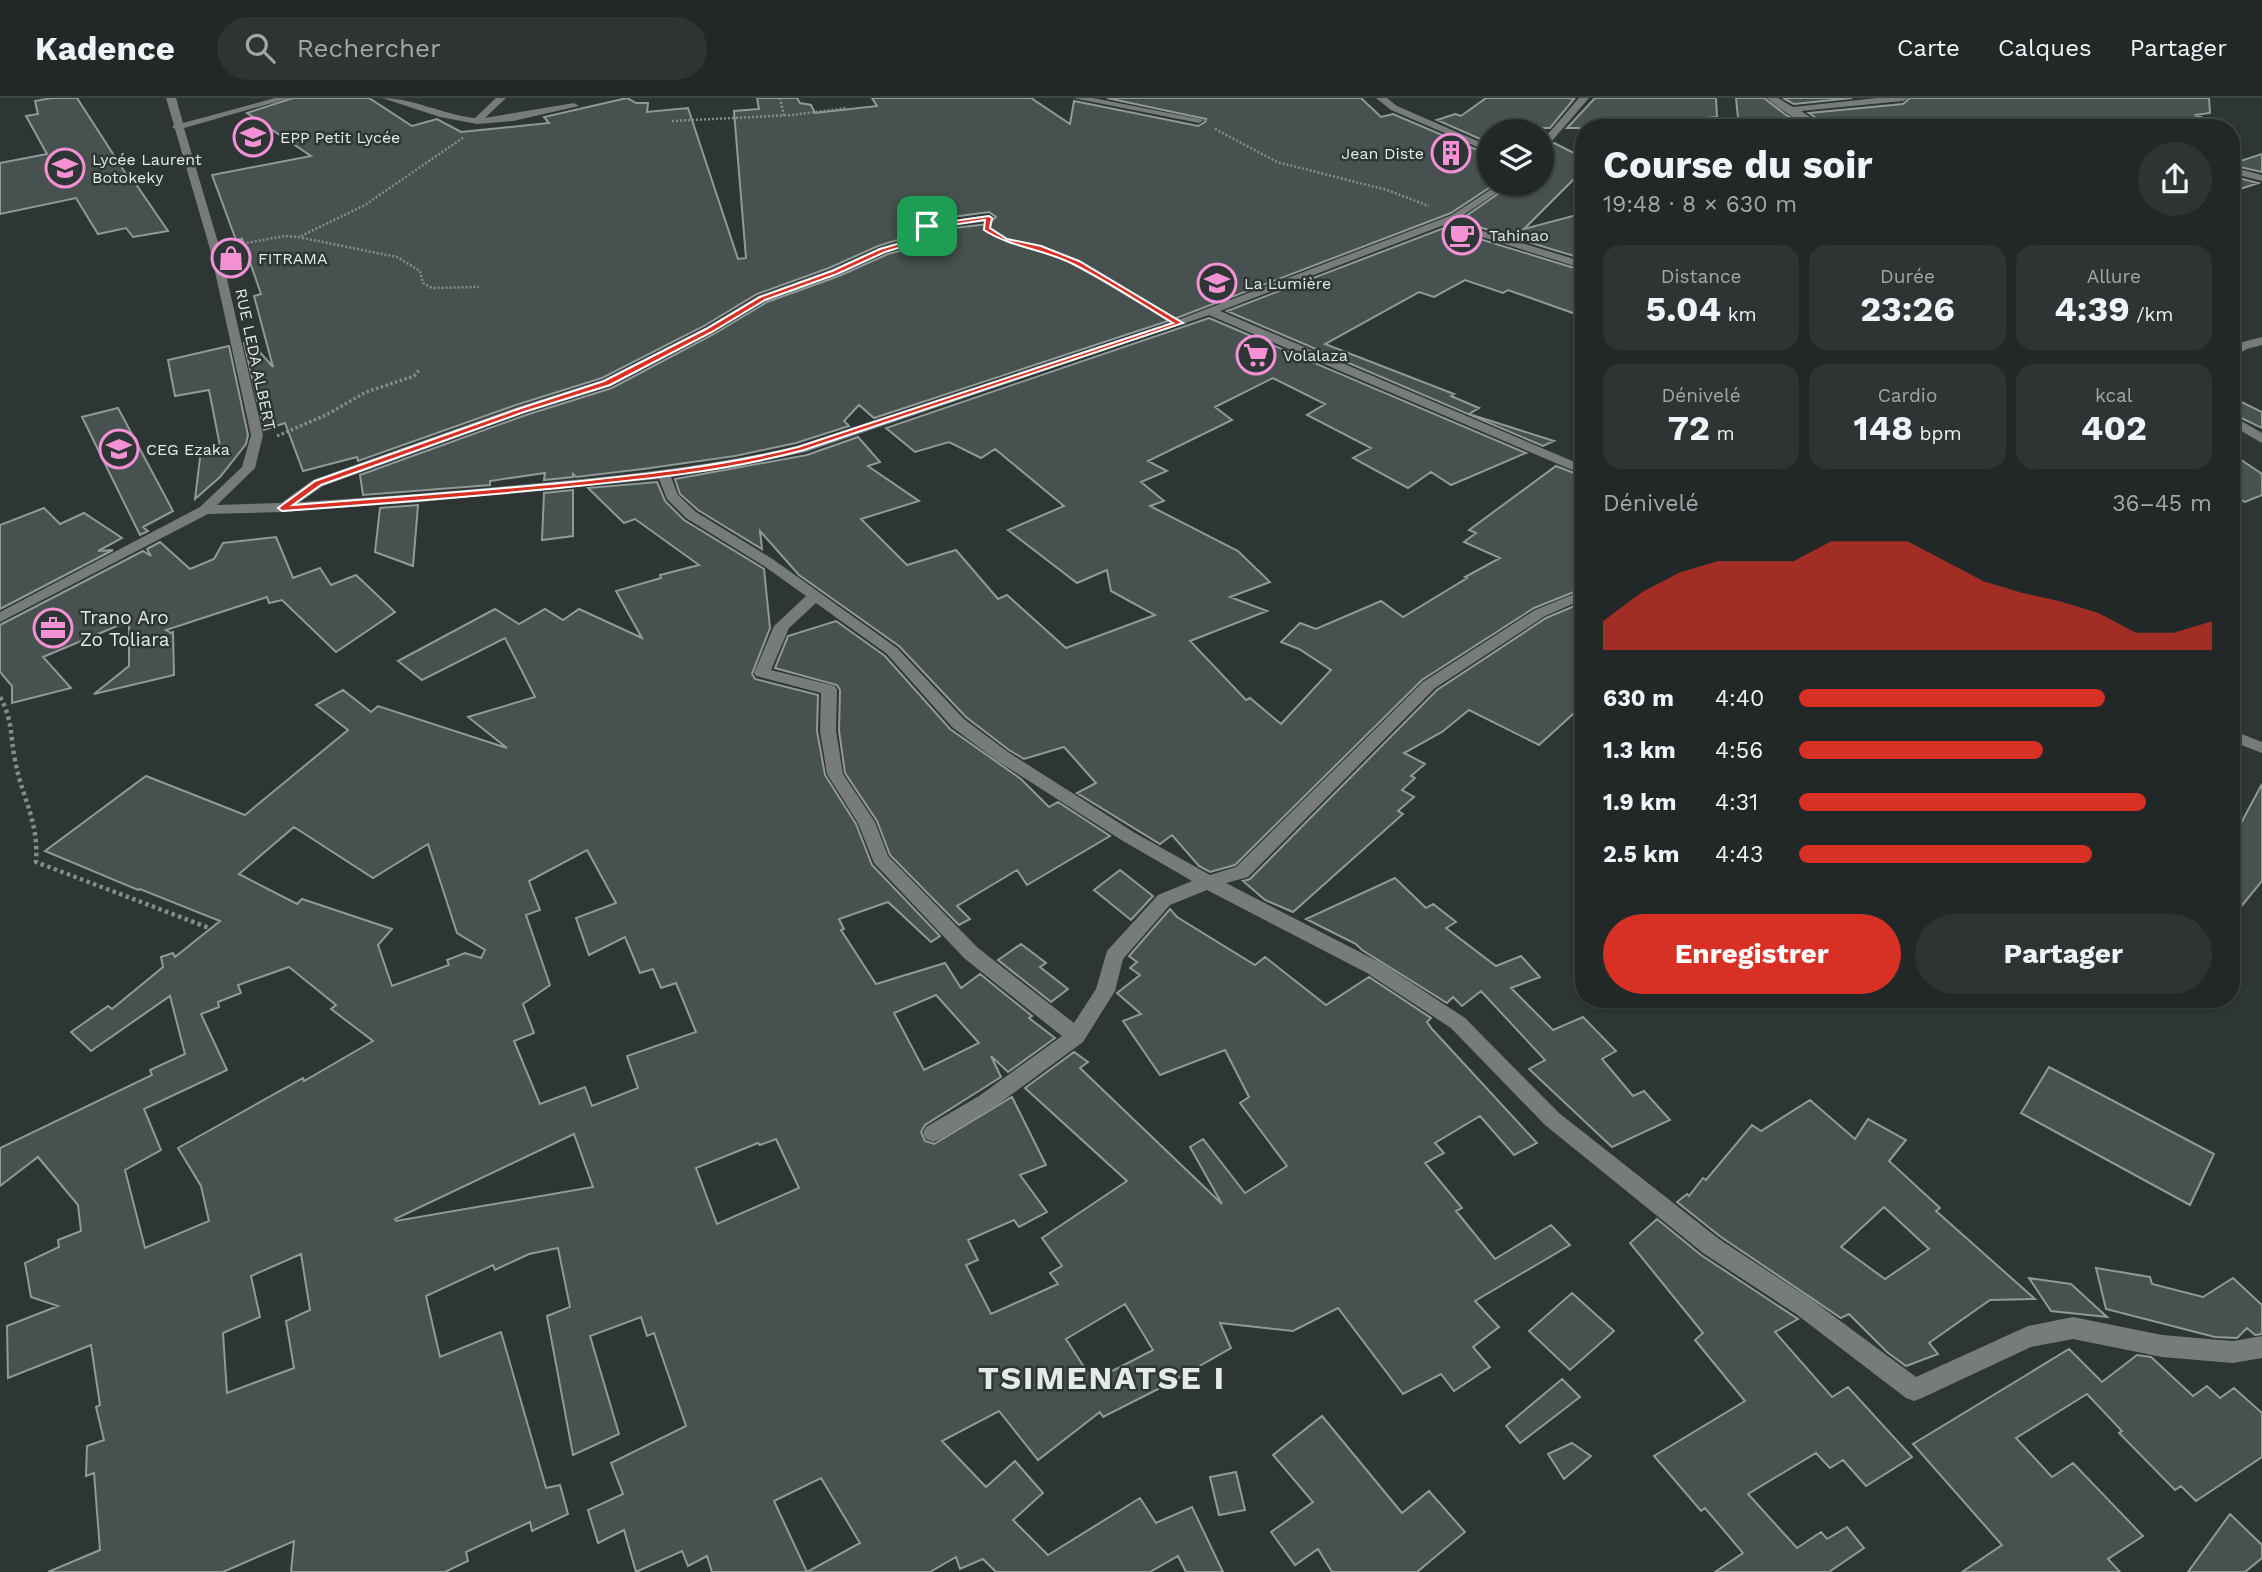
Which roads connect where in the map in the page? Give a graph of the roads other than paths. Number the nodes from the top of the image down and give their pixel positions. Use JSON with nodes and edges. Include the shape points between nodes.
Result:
{"nodes":[{"id":1,"x":171,"y":98,"type":"edge"},
{"id":2,"x":285,"y":98,"type":"edge"},
{"id":3,"x":387,"y":98,"type":"edge"},
{"id":4,"x":501,"y":98,"type":"edge"},
{"id":5,"x":1078,"y":98,"type":"edge"},
{"id":6,"x":1136,"y":98,"type":"edge"},
{"id":7,"x":1381,"y":98,"type":"edge"},
{"id":8,"x":1584,"y":98,"type":"edge"},
{"id":9,"x":1772,"y":98,"type":"edge"},
{"id":10,"x":1903,"y":98,"type":"edge"},
{"id":11,"x":574,"y":106,"type":"dead end"},
{"id":12,"x":1118,"y":107,"type":"junction"},
{"id":13,"x":1789,"y":110,"type":"junction"},
{"id":14,"x":1806,"y":119,"type":"edge"},
{"id":15,"x":1199,"y":120,"type":"road end"},
{"id":16,"x":482,"y":121,"type":"junction"},
{"id":17,"x":177,"y":127,"type":"junction"},
{"id":18,"x":1554,"y":133,"type":"edge"},
{"id":19,"x":1477,"y":144,"type":"edge"},
{"id":20,"x":2240,"y":172,"type":"edge"},
{"id":21,"x":2262,"y":178,"type":"edge"},
{"id":22,"x":1486,"y":196,"type":"edge"},
{"id":23,"x":989,"y":218,"type":"road end"},
{"id":24,"x":1450,"y":219,"type":"junction"},
{"id":25,"x":1575,"y":263,"type":"edge"},
{"id":26,"x":1209,"y":311,"type":"junction"},
{"id":27,"x":2262,"y":341,"type":"edge"},
{"id":28,"x":2240,"y":348,"type":"edge"},
{"id":29,"x":2240,"y":425,"type":"edge"},
{"id":30,"x":2262,"y":439,"type":"edge"},
{"id":31,"x":1575,"y":467,"type":"edge"},
{"id":32,"x":664,"y":475,"type":"junction"},
{"id":33,"x":282,"y":508,"type":"junction"},
{"id":34,"x":205,"y":510,"type":"junction"},
{"id":35,"x":816,"y":595,"type":"junction"},
{"id":36,"x":1575,"y":598,"type":"edge"},
{"id":37,"x":0,"y":618,"type":"edge"},
{"id":38,"x":2240,"y":738,"type":"edge"},
{"id":39,"x":2262,"y":747,"type":"edge"},
{"id":40,"x":1208,"y":882,"type":"junction"},
{"id":41,"x":1076,"y":1036,"type":"junction"},
{"id":42,"x":933,"y":1133,"type":"dead end"},
{"id":43,"x":2262,"y":1346,"type":"edge"}],
"edges":[{"from":1,"to":17,"type":"street","name":"RUE LEDA ALBERT"},
{"from":2,"to":17,"type":"street"},
{"from":3,"to":16,"type":"street","via":[[458,119]]},
{"from":4,"to":16,"type":"street"},
{"from":5,"to":12,"type":"street"},
{"from":6,"to":12,"type":"street"},
{"from":7,"to":19,"type":"street"},
{"from":8,"to":18,"type":"street"},
{"from":9,"to":13,"type":"street"},
{"from":10,"to":13,"type":"street"},
{"from":11,"to":16,"type":"street"},
{"from":12,"to":15,"type":"street"},
{"from":13,"to":14,"type":"street"},
{"from":17,"to":34,"type":"street","name":"RUE LEDA ALBERT","via":[[215,249],[257,435],[248,468]]},
{"from":20,"to":21,"type":"street"},
{"from":22,"to":24,"type":"street"},
{"from":23,"to":33,"type":"street","via":[[927,226],[929,237],[883,250],[762,299],[607,383],[318,483]]},
{"from":24,"to":25,"type":"street"},
{"from":24,"to":26,"type":"street"},
{"from":26,"to":31,"type":"street"},
{"from":26,"to":32,"type":"street","via":[[801,449]]},
{"from":27,"to":28,"type":"street"},
{"from":29,"to":30,"type":"street"},
{"from":32,"to":33,"type":"street"},
{"from":32,"to":35,"type":"street","via":[[672,496],[691,515]]},
{"from":33,"to":34,"type":"street"},
{"from":34,"to":37,"type":"street","name":"RUE LEDA ALBERT"},
{"from":35,"to":40,"type":"street","via":[[892,651],[958,723],[1002,756]]},
{"from":35,"to":41,"type":"street","via":[[782,626],[762,673],[830,690],[828,731],[835,774],[866,822],[880,859],[971,953]]},
{"from":36,"to":40,"type":"street","via":[[1540,613],[1429,685],[1242,872]]},
{"from":38,"to":39,"type":"street"},
{"from":40,"to":41,"type":"street","via":[[1164,901],[1114,956],[1105,991]]},
{"from":40,"to":43,"type":"street","via":[[1374,968],[1458,1023],[1552,1119],[1700,1238],[1804,1307],[1914,1390],[2028,1337],[2073,1328],[2161,1346],[2233,1352]]},
{"from":41,"to":42,"type":"street","via":[[986,1102]]}]}
